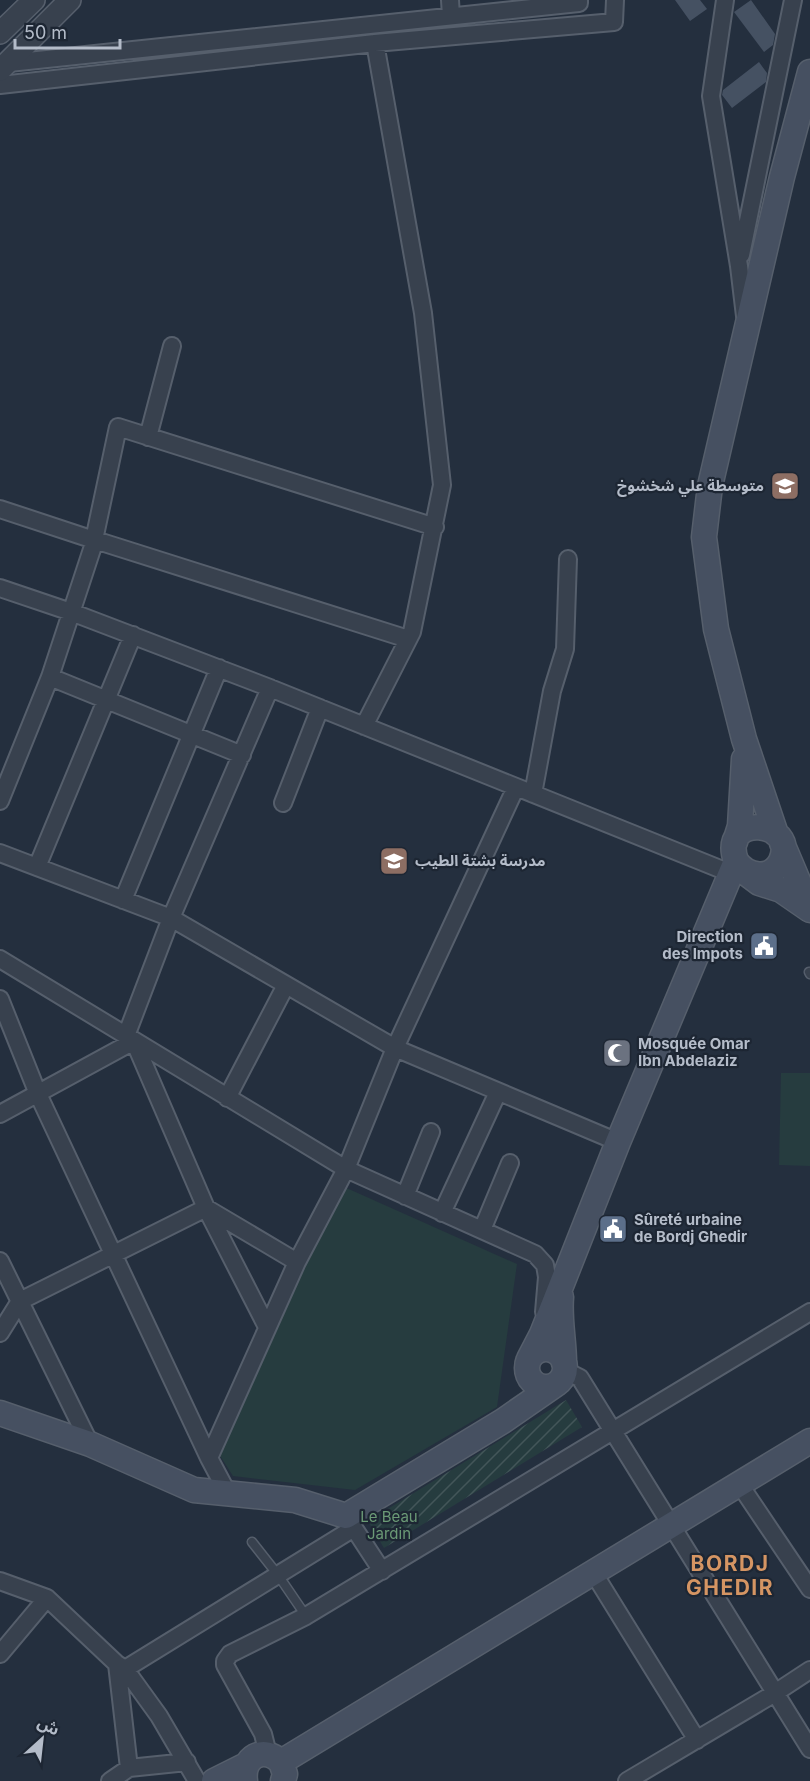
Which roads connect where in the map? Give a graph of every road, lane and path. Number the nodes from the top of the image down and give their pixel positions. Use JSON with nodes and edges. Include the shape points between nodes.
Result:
{"nodes":[{"id":1,"x":34,"y":0,"type":"edge"},
{"id":2,"x":70,"y":0,"type":"edge"},
{"id":3,"x":615,"y":0,"type":"edge"},
{"id":4,"x":725,"y":0,"type":"edge"},
{"id":5,"x":793,"y":0,"type":"edge"},
{"id":6,"x":579,"y":1,"type":"edge"},
{"id":7,"x":525,"y":4,"type":"edge"},
{"id":8,"x":450,"y":8,"type":"edge"},
{"id":9,"x":580,"y":25,"type":"junction"},
{"id":10,"x":0,"y":33,"type":"edge"},
{"id":11,"x":375,"y":43,"type":"junction"},
{"id":12,"x":3,"y":65,"type":"edge"},
{"id":13,"x":810,"y":72,"type":"edge"},
{"id":14,"x":0,"y":85,"type":"edge"},
{"id":15,"x":739,"y":266,"type":"junction"},
{"id":16,"x":746,"y":330,"type":"junction"},
{"id":17,"x":172,"y":346,"type":"dead end"},
{"id":18,"x":148,"y":437,"type":"junction"},
{"id":19,"x":0,"y":509,"type":"edge"},
{"id":20,"x":435,"y":527,"type":"junction"},
{"id":21,"x":95,"y":540,"type":"junction"},
{"id":22,"x":568,"y":559,"type":"dead end"},
{"id":23,"x":0,"y":588,"type":"edge"},
{"id":24,"x":71,"y":612,"type":"junction"},
{"id":25,"x":133,"y":635,"type":"junction"},
{"id":26,"x":408,"y":639,"type":"junction"},
{"id":27,"x":219,"y":668,"type":"junction"},
{"id":28,"x":50,"y":677,"type":"junction"},
{"id":29,"x":270,"y":688,"type":"junction"},
{"id":30,"x":107,"y":700,"type":"junction"},
{"id":31,"x":320,"y":708,"type":"junction"},
{"id":32,"x":364,"y":726,"type":"junction"},
{"id":33,"x":193,"y":735,"type":"junction"},
{"id":34,"x":744,"y":739,"type":"junction"},
{"id":35,"x":242,"y":755,"type":"junction"},
{"id":36,"x":516,"y":787,"type":"junction"},
{"id":37,"x":533,"y":794,"type":"junction"},
{"id":38,"x":0,"y":801,"type":"edge"},
{"id":39,"x":283,"y":803,"type":"dead end"},
{"id":40,"x":778,"y":837,"type":"junction"},
{"id":41,"x":0,"y":853,"type":"edge"},
{"id":42,"x":737,"y":862,"type":"junction"},
{"id":43,"x":37,"y":867,"type":"junction"},
{"id":44,"x":123,"y":900,"type":"junction"},
{"id":45,"x":810,"y":909,"type":"edge"},
{"id":46,"x":171,"y":918,"type":"junction"},
{"id":47,"x":0,"y":959,"type":"edge"},
{"id":48,"x":286,"y":985,"type":"junction"},
{"id":49,"x":0,"y":999,"type":"edge"},
{"id":50,"x":130,"y":1039,"type":"junction"},
{"id":51,"x":395,"y":1048,"type":"junction"},
{"id":52,"x":498,"y":1092,"type":"junction"},
{"id":53,"x":38,"y":1094,"type":"junction"},
{"id":54,"x":227,"y":1098,"type":"junction"},
{"id":55,"x":0,"y":1114,"type":"edge"},
{"id":56,"x":431,"y":1132,"type":"dead end"},
{"id":57,"x":618,"y":1142,"type":"junction"},
{"id":58,"x":510,"y":1163,"type":"dead end"},
{"id":59,"x":346,"y":1169,"type":"junction"},
{"id":60,"x":405,"y":1196,"type":"junction"},
{"id":61,"x":206,"y":1208,"type":"junction"},
{"id":62,"x":442,"y":1213,"type":"junction"},
{"id":63,"x":482,"y":1230,"type":"junction"},
{"id":64,"x":113,"y":1254,"type":"junction"},
{"id":65,"x":0,"y":1261,"type":"edge"},
{"id":66,"x":297,"y":1262,"type":"junction"},
{"id":67,"x":562,"y":1283,"type":"junction"},
{"id":68,"x":20,"y":1301,"type":"junction"},
{"id":69,"x":810,"y":1312,"type":"edge"},
{"id":70,"x":267,"y":1327,"type":"junction"},
{"id":71,"x":0,"y":1333,"type":"edge"},
{"id":72,"x":542,"y":1334,"type":"junction"},
{"id":73,"x":528,"y":1365,"type":"junction"},
{"id":74,"x":561,"y":1373,"type":"junction"},
{"id":75,"x":0,"y":1413,"type":"edge"},
{"id":76,"x":503,"y":1421,"type":"junction"},
{"id":77,"x":613,"y":1432,"type":"junction"},
{"id":78,"x":810,"y":1441,"type":"edge"},
{"id":79,"x":90,"y":1444,"type":"junction"},
{"id":80,"x":209,"y":1458,"type":"junction"},
{"id":81,"x":740,"y":1485,"type":"junction"},
{"id":82,"x":227,"y":1492,"type":"junction"},
{"id":83,"x":350,"y":1522,"type":"junction"},
{"id":84,"x":671,"y":1525,"type":"junction"},
{"id":85,"x":252,"y":1542,"type":"dead end"},
{"id":86,"x":382,"y":1571,"type":"junction"},
{"id":87,"x":593,"y":1572,"type":"junction"},
{"id":88,"x":278,"y":1575,"type":"junction"},
{"id":89,"x":0,"y":1581,"type":"edge"},
{"id":90,"x":810,"y":1589,"type":"edge"},
{"id":91,"x":47,"y":1598,"type":"junction"},
{"id":92,"x":306,"y":1616,"type":"junction"},
{"id":93,"x":0,"y":1654,"type":"edge"},
{"id":94,"x":121,"y":1666,"type":"junction"},
{"id":95,"x":810,"y":1670,"type":"edge"},
{"id":96,"x":776,"y":1693,"type":"junction"},
{"id":97,"x":697,"y":1740,"type":"junction"},
{"id":98,"x":810,"y":1749,"type":"edge"},
{"id":99,"x":187,"y":1762,"type":"junction"},
{"id":100,"x":129,"y":1768,"type":"junction"},
{"id":101,"x":281,"y":1769,"type":"edge"},
{"id":102,"x":246,"y":1773,"type":"edge"},
{"id":103,"x":110,"y":1781,"type":"edge"},
{"id":104,"x":197,"y":1781,"type":"edge"},
{"id":105,"x":214,"y":1781,"type":"edge"},
{"id":106,"x":627,"y":1781,"type":"edge"}],
"edges":[{"from":1,"to":10,"type":"street"},
{"from":2,"to":12,"type":"street"},
{"from":3,"to":9,"type":"street","via":[[614,22]]},
{"from":4,"to":15,"type":"street","via":[[711,96]]},
{"from":5,"to":15,"type":"street"},
{"from":6,"to":7,"type":"street"},
{"from":6,"to":9,"type":"street"},
{"from":7,"to":8,"type":"street"},
{"from":8,"to":12,"type":"street"},
{"from":9,"to":11,"type":"street"},
{"from":11,"to":14,"type":"street"},
{"from":11,"to":20,"type":"street","via":[[423,312],[442,485]]},
{"from":13,"to":16,"type":"main road"},
{"from":15,"to":16,"type":"street"},
{"from":16,"to":34,"type":"main road","via":[[710,486],[704,537],[716,629]]},
{"from":17,"to":18,"type":"street"},
{"from":18,"to":20,"type":"street"},
{"from":18,"to":21,"type":"street","via":[[118,428]]},
{"from":19,"to":21,"type":"street"},
{"from":20,"to":26,"type":"street"},
{"from":21,"to":24,"type":"street"},
{"from":21,"to":26,"type":"street"},
{"from":22,"to":37,"type":"street","via":[[565,649],[552,691]]},
{"from":23,"to":24,"type":"street"},
{"from":24,"to":25,"type":"street"},
{"from":24,"to":28,"type":"street"},
{"from":25,"to":27,"type":"street"},
{"from":25,"to":30,"type":"street"},
{"from":26,"to":32,"type":"street"},
{"from":27,"to":29,"type":"street"},
{"from":27,"to":33,"type":"street"},
{"from":28,"to":30,"type":"street"},
{"from":28,"to":38,"type":"street"},
{"from":29,"to":31,"type":"street"},
{"from":29,"to":35,"type":"street"},
{"from":30,"to":33,"type":"street"},
{"from":30,"to":43,"type":"street"},
{"from":31,"to":32,"type":"street"},
{"from":31,"to":39,"type":"street"},
{"from":32,"to":36,"type":"street"},
{"from":33,"to":35,"type":"street"},
{"from":33,"to":44,"type":"street"},
{"from":34,"to":40,"type":"main road"},
{"from":34,"to":42,"type":"main road"},
{"from":35,"to":46,"type":"street"},
{"from":36,"to":37,"type":"street"},
{"from":36,"to":51,"type":"street"},
{"from":37,"to":42,"type":"street"},
{"from":40,"to":42,"type":"main road","via":[[764,827],[750,827],[738,836]]},
{"from":40,"to":42,"type":"main road","via":[[782,855],[775,869],[761,875]]},
{"from":40,"to":45,"type":"main road"},
{"from":41,"to":43,"type":"street"},
{"from":42,"to":45,"type":"main road","via":[[759,883],[781,890]]},
{"from":42,"to":57,"type":"main road"},
{"from":43,"to":44,"type":"street"},
{"from":44,"to":46,"type":"street"},
{"from":46,"to":48,"type":"street"},
{"from":46,"to":50,"type":"street"},
{"from":47,"to":50,"type":"street"},
{"from":48,"to":51,"type":"street"},
{"from":48,"to":54,"type":"street"},
{"from":49,"to":53,"type":"street"},
{"from":50,"to":53,"type":"street"},
{"from":50,"to":54,"type":"street"},
{"from":50,"to":61,"type":"street"},
{"from":51,"to":52,"type":"street"},
{"from":51,"to":59,"type":"street"},
{"from":52,"to":57,"type":"street"},
{"from":52,"to":62,"type":"street"},
{"from":53,"to":55,"type":"street"},
{"from":53,"to":64,"type":"street"},
{"from":54,"to":59,"type":"street"},
{"from":56,"to":60,"type":"street"},
{"from":57,"to":67,"type":"main road"},
{"from":58,"to":63,"type":"street"},
{"from":59,"to":60,"type":"street"},
{"from":59,"to":66,"type":"street"},
{"from":60,"to":62,"type":"street"},
{"from":61,"to":64,"type":"street"},
{"from":61,"to":66,"type":"street"},
{"from":61,"to":70,"type":"street"},
{"from":62,"to":63,"type":"street"},
{"from":63,"to":72,"type":"street","via":[[535,1254],[545,1265]]},
{"from":64,"to":68,"type":"street"},
{"from":64,"to":80,"type":"street"},
{"from":65,"to":68,"type":"street"},
{"from":66,"to":70,"type":"street"},
{"from":67,"to":72,"type":"main road"},
{"from":67,"to":74,"type":"main road"},
{"from":68,"to":71,"type":"street"},
{"from":68,"to":79,"type":"street"},
{"from":69,"to":77,"type":"street"},
{"from":70,"to":80,"type":"street"},
{"from":72,"to":73,"type":"main road"},
{"from":73,"to":74,"type":"main road","via":[[529,1377],[537,1386],[543,1387]]},
{"from":73,"to":74,"type":"main road","via":[[538,1351],[545,1349],[557,1353]]},
{"from":73,"to":76,"type":"main road","via":[[515,1404]]},
{"from":74,"to":76,"type":"main road"},
{"from":74,"to":77,"type":"street","via":[[580,1378]]},
{"from":75,"to":79,"type":"main road"},
{"from":76,"to":83,"type":"main road"},
{"from":77,"to":84,"type":"street"},
{"from":77,"to":86,"type":"street"},
{"from":78,"to":81,"type":"main road"},
{"from":79,"to":82,"type":"main road","via":[[194,1490]]},
{"from":80,"to":82,"type":"street"},
{"from":81,"to":84,"type":"main road"},
{"from":81,"to":90,"type":"street"},
{"from":82,"to":83,"type":"main road","via":[[295,1500]]},
{"from":83,"to":86,"type":"street"},
{"from":83,"to":88,"type":"street"},
{"from":84,"to":87,"type":"main road"},
{"from":84,"to":96,"type":"street"},
{"from":85,"to":88,"type":"lane"},
{"from":86,"to":92,"type":"street"},
{"from":87,"to":97,"type":"street"},
{"from":87,"to":101,"type":"main road"},
{"from":88,"to":92,"type":"lane"},
{"from":88,"to":94,"type":"street"},
{"from":89,"to":91,"type":"street"},
{"from":91,"to":93,"type":"street"},
{"from":91,"to":94,"type":"street"},
{"from":92,"to":101,"type":"street","via":[[230,1654],[225,1661]]},
{"from":94,"to":99,"type":"street"},
{"from":94,"to":100,"type":"street"},
{"from":95,"to":96,"type":"street"},
{"from":96,"to":97,"type":"street"},
{"from":96,"to":98,"type":"street"},
{"from":97,"to":106,"type":"street"},
{"from":99,"to":100,"type":"street"},
{"from":99,"to":104,"type":"street"},
{"from":100,"to":103,"type":"street"},
{"from":101,"to":102,"type":"main road","via":[[259,1754],[251,1758]]},
{"from":102,"to":105,"type":"main road"}]}
